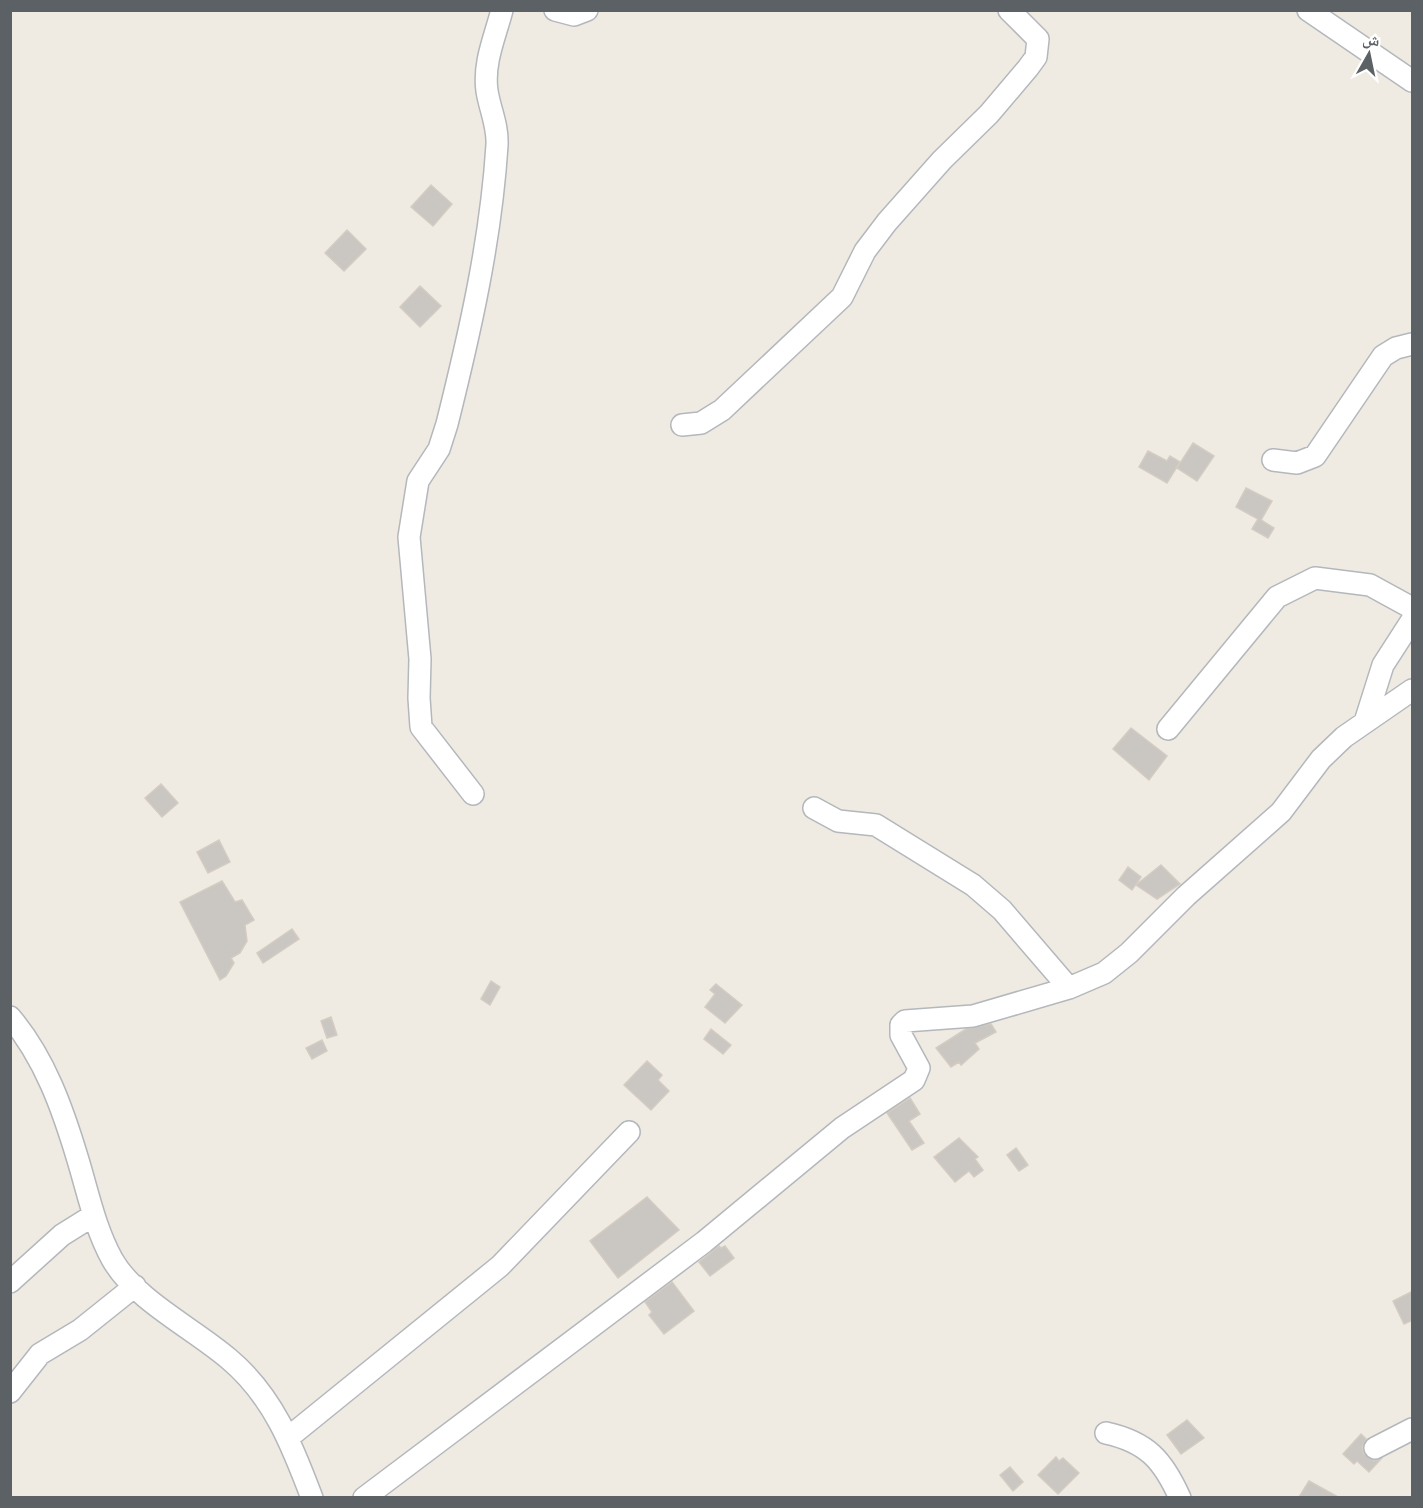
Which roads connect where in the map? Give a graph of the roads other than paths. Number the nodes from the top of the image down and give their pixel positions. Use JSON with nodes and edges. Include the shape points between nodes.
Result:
{"nodes":[{"id":1,"x":502,"y":10,"type":"edge"},
{"id":2,"x":555,"y":10,"type":"edge"},
{"id":3,"x":587,"y":10,"type":"edge"},
{"id":4,"x":1009,"y":10,"type":"edge"},
{"id":5,"x":1308,"y":10,"type":"edge"},
{"id":6,"x":1413,"y":81,"type":"edge"},
{"id":7,"x":1413,"y":344,"type":"edge"},
{"id":8,"x":682,"y":425,"type":"dead end"},
{"id":9,"x":1273,"y":460,"type":"dead end"},
{"id":10,"x":1413,"y":608,"type":"edge"},
{"id":11,"x":1413,"y":620,"type":"edge"},
{"id":12,"x":1413,"y":690,"type":"edge"},
{"id":13,"x":1365,"y":722,"type":"junction"},
{"id":14,"x":1168,"y":729,"type":"dead end"},
{"id":15,"x":473,"y":794,"type":"dead end"},
{"id":16,"x":814,"y":808,"type":"dead end"},
{"id":17,"x":1069,"y":988,"type":"junction"},
{"id":18,"x":10,"y":1017,"type":"edge"},
{"id":19,"x":629,"y":1132,"type":"dead end"},
{"id":20,"x":94,"y":1215,"type":"junction"},
{"id":21,"x":10,"y":1282,"type":"edge"},
{"id":22,"x":135,"y":1286,"type":"junction"},
{"id":23,"x":10,"y":1392,"type":"edge"},
{"id":24,"x":1413,"y":1429,"type":"edge"},
{"id":25,"x":1106,"y":1433,"type":"dead end"},
{"id":26,"x":289,"y":1437,"type":"junction"},
{"id":27,"x":1375,"y":1448,"type":"dead end"},
{"id":28,"x":312,"y":1497,"type":"edge"},
{"id":29,"x":364,"y":1497,"type":"edge"},
{"id":30,"x":1180,"y":1497,"type":"edge"}],
"edges":[{"from":1,"to":15,"type":"street","via":[[487,73],[497,144],[487,246],[447,424],[439,449],[418,481],[409,537],[420,659],[421,727]]},
{"from":2,"to":3,"type":"street","via":[[574,15]]},
{"from":4,"to":8,"type":"street","via":[[1038,39],[1036,57],[1028,68],[886,222],[842,297],[722,410],[701,423]]},
{"from":5,"to":6,"type":"street"},
{"from":7,"to":9,"type":"street","via":[[1383,356],[1315,456],[1297,463]]},
{"from":10,"to":14,"type":"street","via":[[1370,585],[1315,578],[1276,597]]},
{"from":11,"to":13,"type":"street","via":[[1383,665]]},
{"from":12,"to":13,"type":"street"},
{"from":13,"to":17,"type":"street","via":[[1321,759],[1281,812],[1129,953],[1104,973]]},
{"from":16,"to":17,"type":"street","via":[[845,823],[876,825],[973,885],[1002,910]]},
{"from":17,"to":29,"type":"street","via":[[973,1017],[905,1021],[901,1035],[919,1068],[914,1080],[842,1128],[704,1242]]},
{"from":18,"to":20,"type":"street","via":[[52,1084]]},
{"from":19,"to":26,"type":"street","via":[[500,1266]]},
{"from":20,"to":21,"type":"street","via":[[62,1235]]},
{"from":20,"to":22,"type":"street","via":[[113,1260]]},
{"from":22,"to":23,"type":"street","via":[[80,1330],[40,1354]]},
{"from":22,"to":26,"type":"street","via":[[229,1359],[256,1386]]},
{"from":24,"to":27,"type":"street"},
{"from":25,"to":30,"type":"street","via":[[1126,1437],[1151,1452]]},
{"from":26,"to":28,"type":"street"}]}
